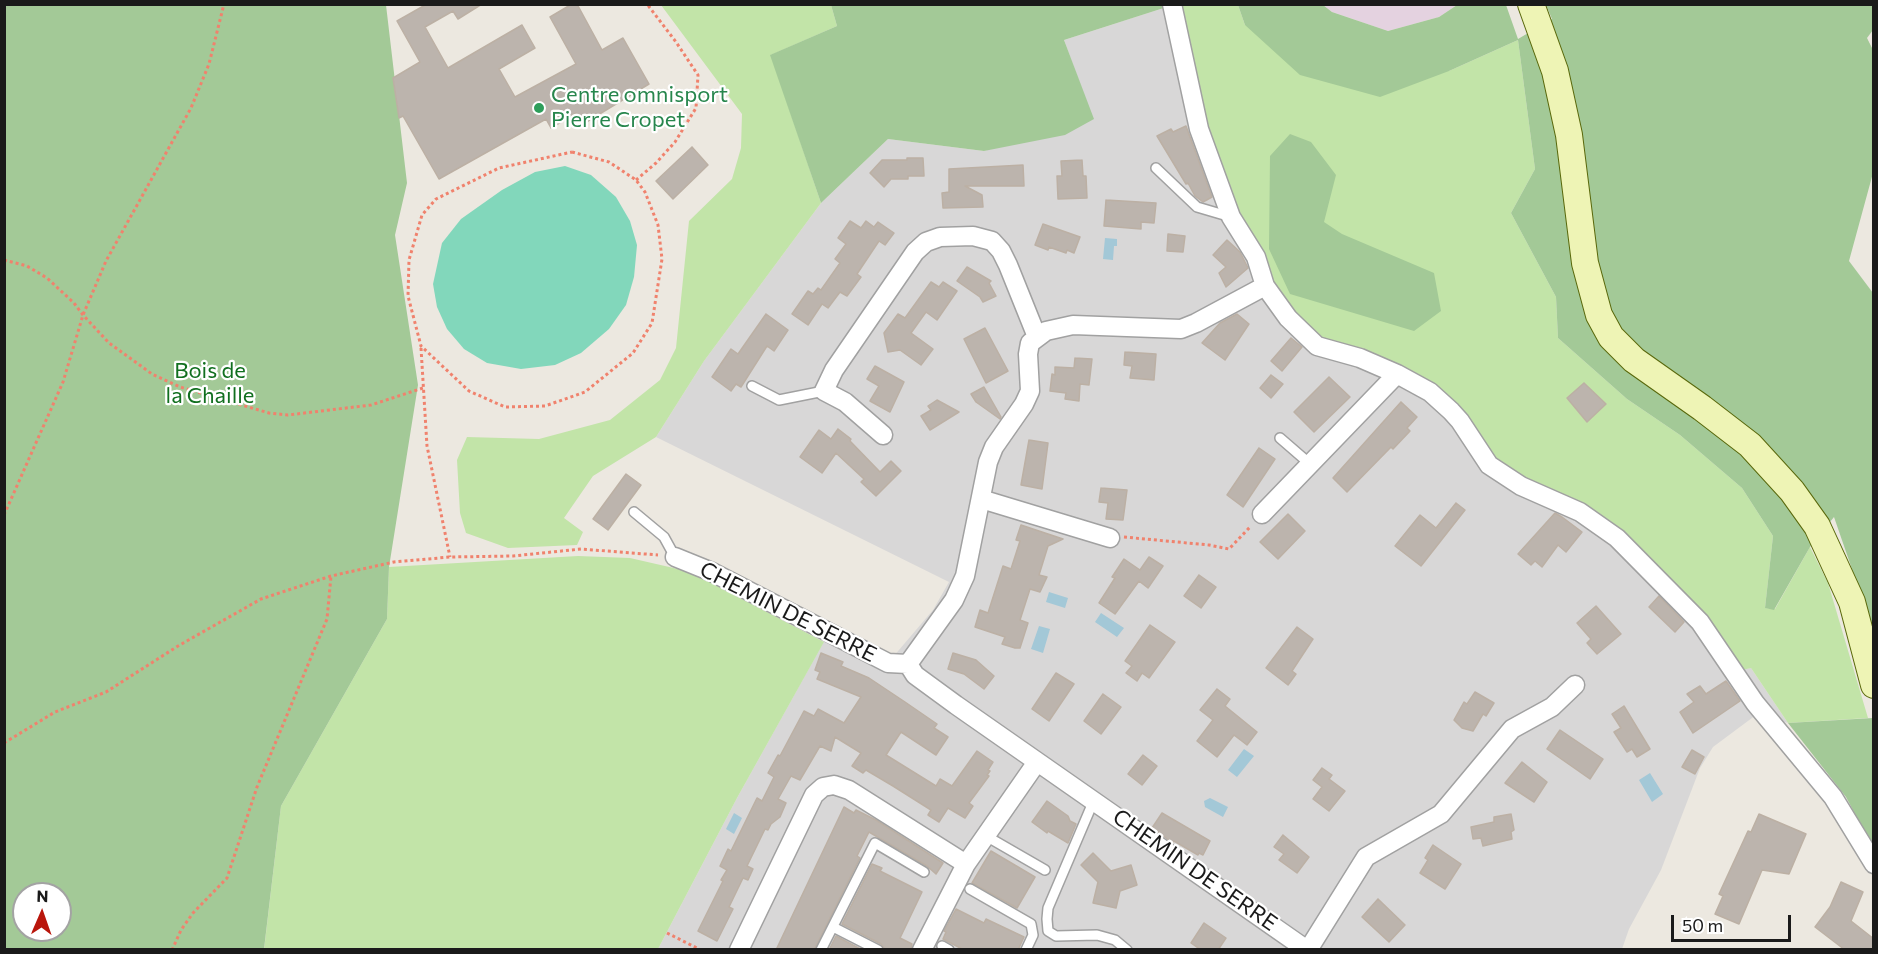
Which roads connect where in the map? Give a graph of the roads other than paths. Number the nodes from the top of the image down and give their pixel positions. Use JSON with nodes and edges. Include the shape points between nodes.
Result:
{"nodes":[{"id":1,"x":1172,"y":4,"type":"edge"},
{"id":2,"x":1531,"y":4,"type":"edge"},
{"id":3,"x":1156,"y":168,"type":"dead end"},
{"id":4,"x":1231,"y":217,"type":"junction"},
{"id":5,"x":1265,"y":286,"type":"junction"},
{"id":6,"x":1037,"y":337,"type":"junction"},
{"id":7,"x":1397,"y":374,"type":"junction"},
{"id":8,"x":752,"y":386,"type":"dead end"},
{"id":9,"x":824,"y":391,"type":"junction"},
{"id":10,"x":883,"y":435,"type":"dead end"},
{"id":11,"x":1280,"y":438,"type":"dead end"},
{"id":12,"x":1310,"y":464,"type":"junction"},
{"id":13,"x":981,"y":499,"type":"junction"},
{"id":14,"x":634,"y":512,"type":"dead end"},
{"id":15,"x":1262,"y":514,"type":"road end"},
{"id":16,"x":1110,"y":538,"type":"road end"},
{"id":17,"x":675,"y":557,"type":"joint"},
{"id":18,"x":908,"y":664,"type":"junction"},
{"id":19,"x":1575,"y":685,"type":"dead end"},
{"id":20,"x":1874,"y":685,"type":"edge"},
{"id":21,"x":1037,"y":762,"type":"junction"},
{"id":22,"x":1094,"y":800,"type":"junction"},
{"id":23,"x":986,"y":836,"type":"junction"},
{"id":24,"x":966,"y":864,"type":"junction"},
{"id":25,"x":1874,"y":864,"type":"edge"},
{"id":26,"x":1045,"y":870,"type":"dead end"},
{"id":27,"x":924,"y":872,"type":"dead end"},
{"id":28,"x":970,"y":889,"type":"dead end"},
{"id":29,"x":833,"y":927,"type":"junction"},
{"id":30,"x":739,"y":950,"type":"edge"},
{"id":31,"x":821,"y":950,"type":"edge"},
{"id":32,"x":878,"y":950,"type":"edge"},
{"id":33,"x":922,"y":950,"type":"edge"},
{"id":34,"x":1026,"y":950,"type":"edge"},
{"id":35,"x":1127,"y":950,"type":"edge"},
{"id":36,"x":1308,"y":950,"type":"edge"}],
"edges":[{"from":1,"to":4,"type":"street","via":[[1199,129]]},
{"from":2,"to":20,"type":"main road","via":[[1555,71],[1569,135],[1585,263],[1599,315],[1611,337],[1634,360],[1750,446],[1792,491],[1817,526],[1852,602]]},
{"from":3,"to":4,"type":"lane","via":[[1197,207]]},
{"from":4,"to":5,"type":"street","via":[[1256,257]]},
{"from":5,"to":6,"type":"street","via":[[1181,329],[1073,325]]},
{"from":5,"to":7,"type":"street","via":[[1288,318],[1317,346]]},
{"from":6,"to":9,"type":"street","via":[[1002,251],[992,241],[973,236],[940,237],[915,252],[834,369]]},
{"from":6,"to":13,"type":"street","via":[[1030,343],[1028,354],[1030,391],[994,447]]},
{"from":7,"to":12,"type":"street"},
{"from":7,"to":25,"type":"street","via":[[1430,392],[1451,411],[1489,465],[1521,486],[1580,512],[1617,538],[1700,622],[1755,703],[1833,797]]},
{"from":8,"to":9,"type":"lane","via":[[779,399]]},
{"from":9,"to":10,"type":"street","via":[[845,402]]},
{"from":11,"to":12,"type":"lane"},
{"from":12,"to":15,"type":"street"},
{"from":13,"to":16,"type":"street"},
{"from":13,"to":18,"type":"street","via":[[965,576],[954,600]]},
{"from":14,"to":17,"type":"lane","via":[[664,537]]},
{"from":17,"to":18,"type":"street","name":"CHEMIN DE SERRE","via":[[712,572],[888,663]]},
{"from":18,"to":21,"type":"street","name":"CHEMIN DE SERRE","via":[[915,675]]},
{"from":19,"to":36,"type":"street","via":[[1552,707],[1512,729],[1442,814],[1366,857]]},
{"from":21,"to":22,"type":"street","name":"CHEMIN DE SERRE"},
{"from":21,"to":23,"type":"street"},
{"from":22,"to":35,"type":"lane","via":[[1048,908],[1048,931],[1056,936],[1097,935],[1115,940]]},
{"from":22,"to":36,"type":"street","name":"CHEMIN DE SERRE"},
{"from":23,"to":24,"type":"street"},
{"from":23,"to":26,"type":"lane"},
{"from":24,"to":30,"type":"street","via":[[849,790],[834,785],[823,787],[814,795]]},
{"from":24,"to":33,"type":"street"},
{"from":27,"to":29,"type":"lane","via":[[875,843]]},
{"from":28,"to":34,"type":"lane","via":[[1031,924],[1033,935]]},
{"from":29,"to":31,"type":"lane"},
{"from":29,"to":32,"type":"lane"}]}
